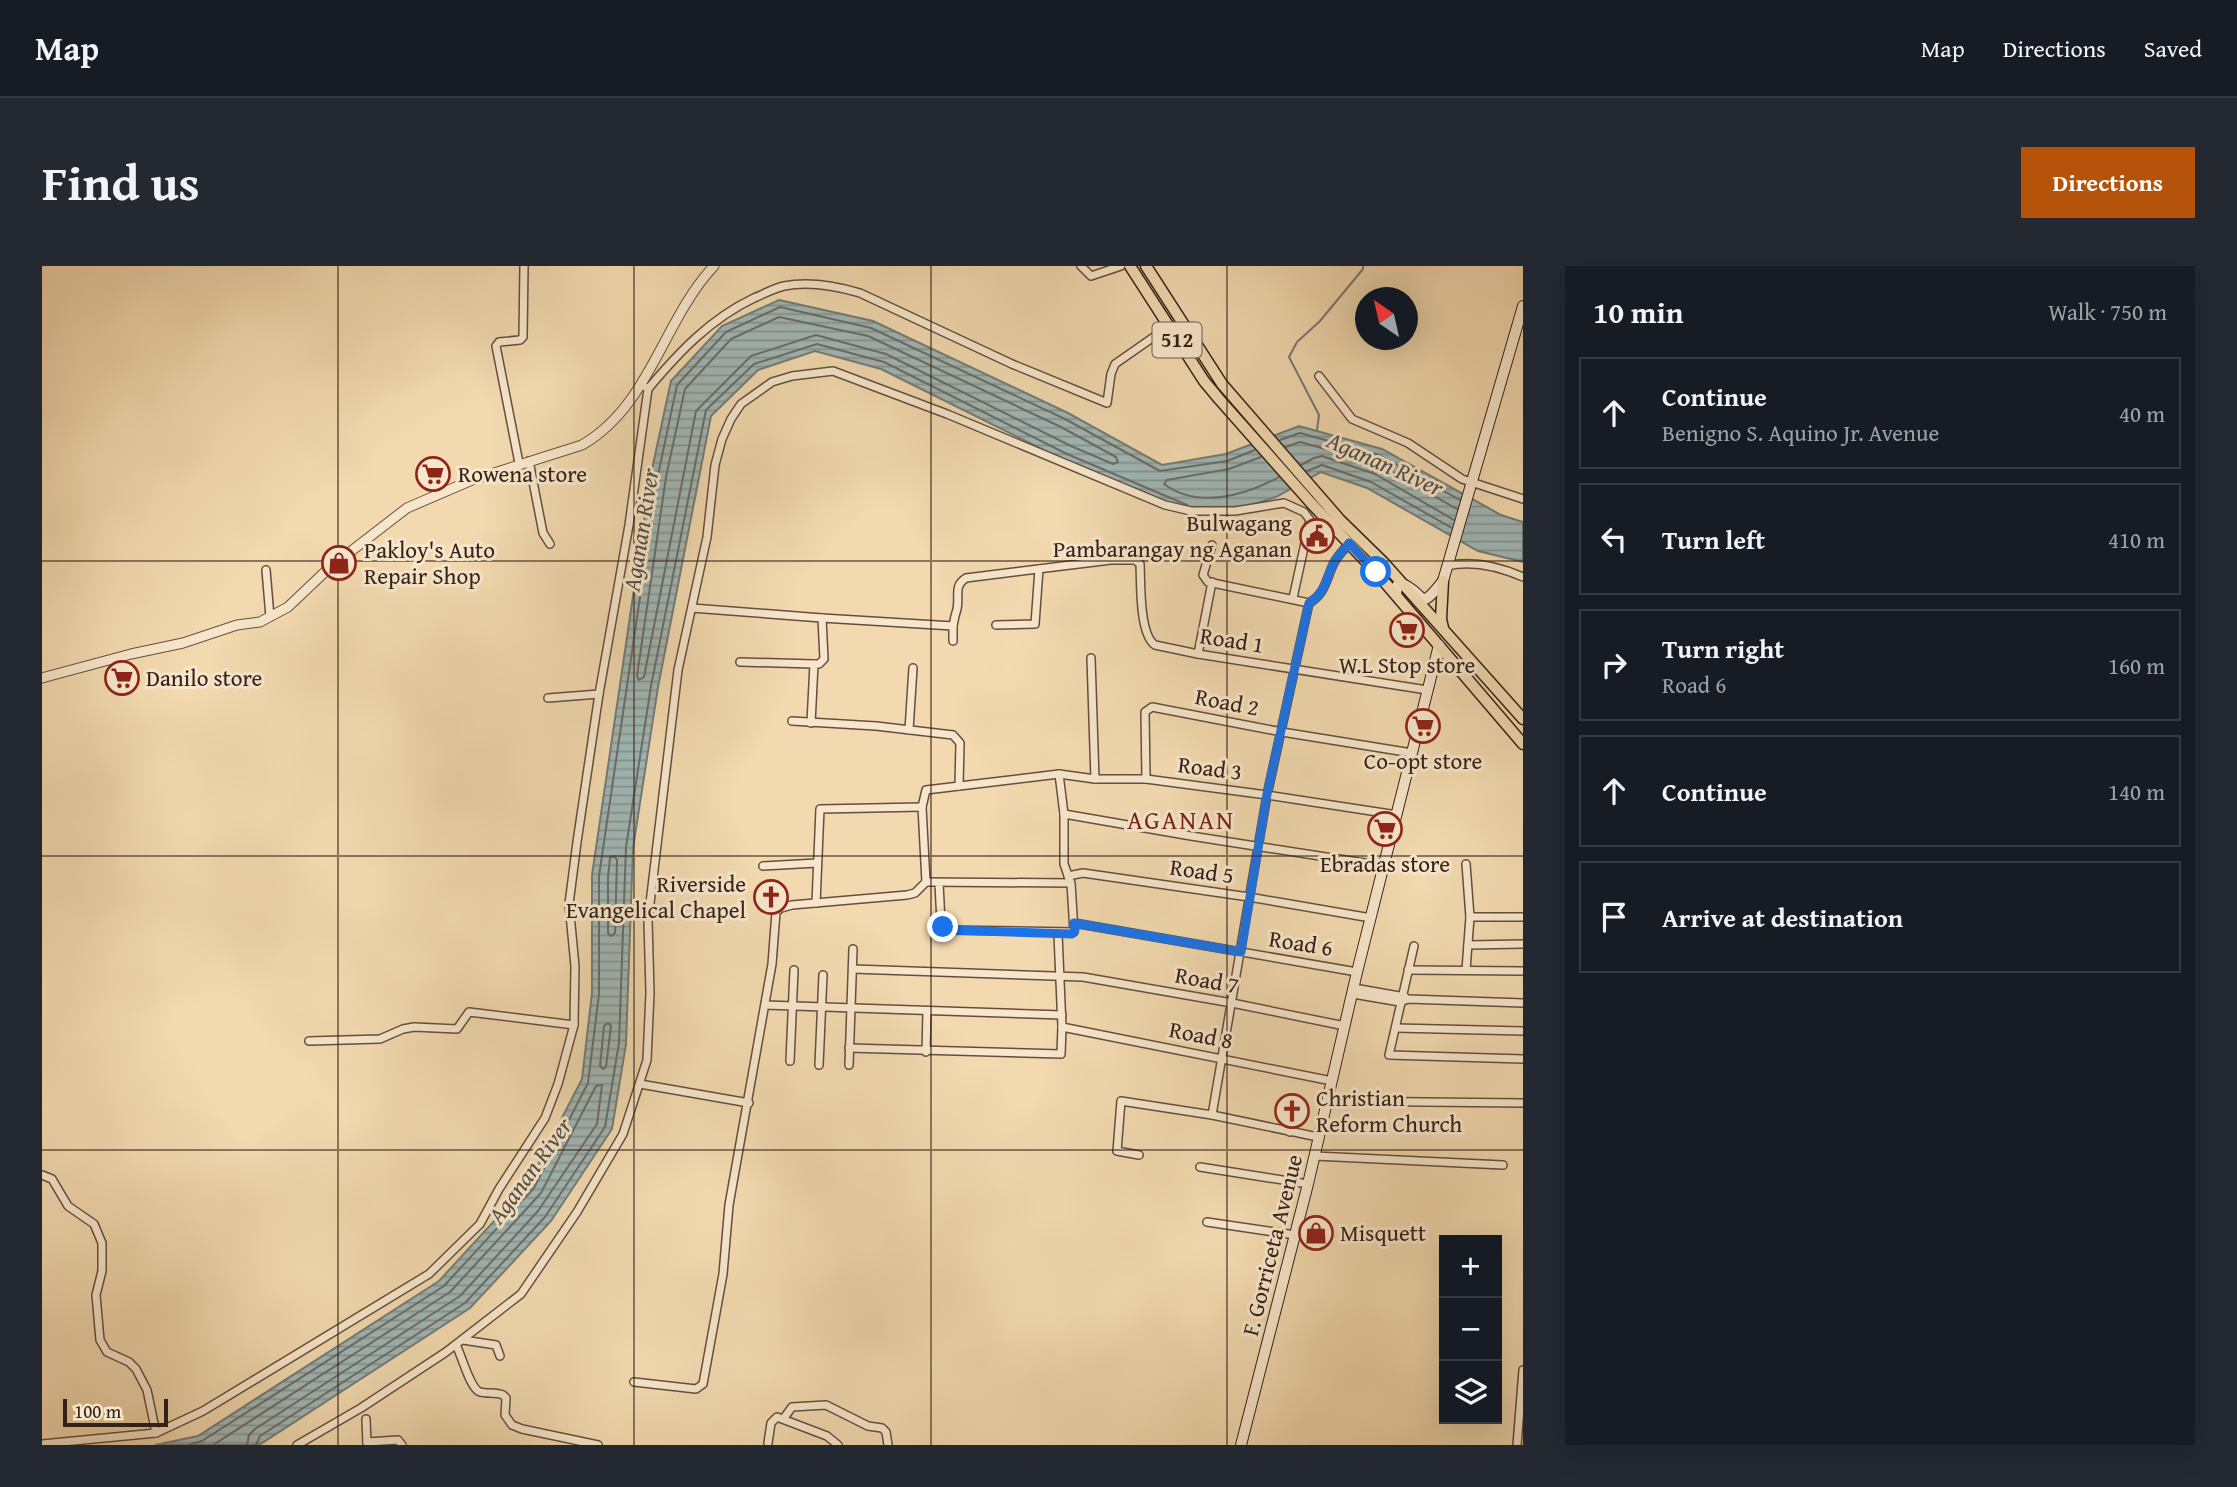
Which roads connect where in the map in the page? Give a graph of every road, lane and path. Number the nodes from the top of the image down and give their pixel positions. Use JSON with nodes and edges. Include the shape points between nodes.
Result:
{"nodes":[{"id":1,"x":524,"y":266,"type":"edge"},
{"id":2,"x":714,"y":266,"type":"edge"},
{"id":3,"x":1081,"y":266,"type":"edge"},
{"id":4,"x":1121,"y":266,"type":"edge"},
{"id":5,"x":1130,"y":266,"type":"edge"},
{"id":6,"x":1146,"y":266,"type":"edge"},
{"id":7,"x":1523,"y":306,"type":"edge"},
{"id":8,"x":1168,"y":327,"type":"junction"},
{"id":9,"x":1319,"y":376,"type":"dead end"},
{"id":10,"x":644,"y":386,"type":"junction"},
{"id":11,"x":524,"y":462,"type":"junction"},
{"id":12,"x":1473,"y":483,"type":"junction"},
{"id":13,"x":1315,"y":499,"type":"junction"},
{"id":14,"x":1523,"y":499,"type":"edge"},
{"id":15,"x":1352,"y":540,"type":"junction"},
{"id":16,"x":550,"y":544,"type":"dead end"},
{"id":17,"x":1212,"y":545,"type":"dead end"},
{"id":18,"x":1447,"y":566,"type":"junction"},
{"id":19,"x":1039,"y":569,"type":"junction"},
{"id":20,"x":266,"y":570,"type":"dead end"},
{"id":21,"x":1523,"y":577,"type":"edge"},
{"id":22,"x":1443,"y":580,"type":"junction"},
{"id":23,"x":1212,"y":582,"type":"junction"},
{"id":24,"x":1402,"y":584,"type":"junction"},
{"id":25,"x":1396,"y":594,"type":"junction"},
{"id":26,"x":1293,"y":598,"type":"junction"},
{"id":27,"x":1309,"y":603,"type":"junction"},
{"id":28,"x":692,"y":608,"type":"junction"},
{"id":29,"x":270,"y":617,"type":"junction"},
{"id":30,"x":822,"y":618,"type":"junction"},
{"id":31,"x":996,"y":625,"type":"dead end"},
{"id":32,"x":953,"y":626,"type":"junction"},
{"id":33,"x":1447,"y":633,"type":"junction"},
{"id":34,"x":953,"y":641,"type":"dead end"},
{"id":35,"x":1439,"y":645,"type":"junction"},
{"id":36,"x":1198,"y":654,"type":"junction"},
{"id":37,"x":1448,"y":657,"type":"junction"},
{"id":38,"x":1091,"y":658,"type":"dead end"},
{"id":39,"x":740,"y":662,"type":"dead end"},
{"id":40,"x":814,"y":664,"type":"junction"},
{"id":41,"x":1433,"y":664,"type":"junction"},
{"id":42,"x":913,"y":668,"type":"dead end"},
{"id":43,"x":1296,"y":669,"type":"junction"},
{"id":44,"x":42,"y":678,"type":"edge"},
{"id":45,"x":1427,"y":690,"type":"junction"},
{"id":46,"x":599,"y":694,"type":"junction"},
{"id":47,"x":548,"y":698,"type":"dead end"},
{"id":48,"x":1523,"y":719,"type":"edge"},
{"id":49,"x":792,"y":721,"type":"dead end"},
{"id":50,"x":811,"y":723,"type":"junction"},
{"id":51,"x":909,"y":730,"type":"junction"},
{"id":52,"x":1282,"y":733,"type":"junction"},
{"id":53,"x":1523,"y":744,"type":"edge"},
{"id":54,"x":1412,"y":753,"type":"junction"},
{"id":55,"x":1059,"y":774,"type":"junction"},
{"id":56,"x":1095,"y":779,"type":"junction"},
{"id":57,"x":1146,"y":779,"type":"junction"},
{"id":58,"x":959,"y":786,"type":"junction"},
{"id":59,"x":1267,"y":794,"type":"junction"},
{"id":60,"x":922,"y":807,"type":"junction"},
{"id":61,"x":1064,"y":814,"type":"junction"},
{"id":62,"x":1397,"y":815,"type":"junction"},
{"id":63,"x":1259,"y":847,"type":"junction"},
{"id":64,"x":817,"y":863,"type":"junction"},
{"id":65,"x":1466,"y":864,"type":"dead end"},
{"id":66,"x":763,"y":866,"type":"dead end"},
{"id":67,"x":1384,"y":866,"type":"junction"},
{"id":68,"x":1070,"y":880,"type":"junction"},
{"id":69,"x":926,"y":883,"type":"junction"},
{"id":70,"x":939,"y":883,"type":"junction"},
{"id":71,"x":1249,"y":897,"type":"junction"},
{"id":72,"x":816,"y":903,"type":"junction"},
{"id":73,"x":1470,"y":917,"type":"junction"},
{"id":74,"x":1371,"y":918,"type":"junction"},
{"id":75,"x":1523,"y":918,"type":"edge"},
{"id":76,"x":1074,"y":923,"type":"junction"},
{"id":77,"x":1058,"y":933,"type":"junction"},
{"id":78,"x":1523,"y":944,"type":"edge"},
{"id":79,"x":1468,"y":945,"type":"junction"},
{"id":80,"x":1414,"y":946,"type":"dead end"},
{"id":81,"x":853,"y":949,"type":"dead end"},
{"id":82,"x":1241,"y":952,"type":"junction"},
{"id":83,"x":853,"y":969,"type":"junction"},
{"id":84,"x":794,"y":970,"type":"dead end"},
{"id":85,"x":1408,"y":970,"type":"junction"},
{"id":86,"x":1466,"y":970,"type":"junction"},
{"id":87,"x":1357,"y":971,"type":"junction"},
{"id":88,"x":1523,"y":971,"type":"edge"},
{"id":89,"x":822,"y":975,"type":"dead end"},
{"id":90,"x":1061,"y":977,"type":"junction"},
{"id":91,"x":1354,"y":991,"type":"junction"},
{"id":92,"x":1403,"y":999,"type":"junction"},
{"id":93,"x":1232,"y":1003,"type":"junction"},
{"id":94,"x":1523,"y":1003,"type":"edge"},
{"id":95,"x":765,"y":1005,"type":"junction"},
{"id":96,"x":794,"y":1006,"type":"junction"},
{"id":97,"x":822,"y":1007,"type":"junction"},
{"id":98,"x":851,"y":1008,"type":"junction"},
{"id":99,"x":927,"y":1011,"type":"junction"},
{"id":100,"x":1062,"y":1015,"type":"junction"},
{"id":101,"x":574,"y":1025,"type":"junction"},
{"id":102,"x":1345,"y":1026,"type":"junction"},
{"id":103,"x":1062,"y":1027,"type":"junction"},
{"id":104,"x":1396,"y":1028,"type":"junction"},
{"id":105,"x":1523,"y":1031,"type":"edge"},
{"id":106,"x":309,"y":1041,"type":"dead end"},
{"id":107,"x":849,"y":1048,"type":"junction"},
{"id":108,"x":926,"y":1052,"type":"junction"},
{"id":109,"x":1223,"y":1059,"type":"junction"},
{"id":110,"x":1523,"y":1059,"type":"edge"},
{"id":111,"x":790,"y":1061,"type":"dead end"},
{"id":112,"x":819,"y":1065,"type":"dead end"},
{"id":113,"x":849,"y":1065,"type":"dead end"},
{"id":114,"x":1332,"y":1081,"type":"junction"},
{"id":115,"x":640,"y":1084,"type":"junction"},
{"id":116,"x":1327,"y":1101,"type":"junction"},
{"id":117,"x":749,"y":1103,"type":"junction"},
{"id":118,"x":1522,"y":1103,"type":"edge"},
{"id":119,"x":1294,"y":1109,"type":"dead end"},
{"id":120,"x":1212,"y":1115,"type":"junction"},
{"id":121,"x":1290,"y":1132,"type":"junction"},
{"id":122,"x":1318,"y":1137,"type":"junction"},
{"id":123,"x":1139,"y":1155,"type":"dead end"},
{"id":124,"x":1315,"y":1156,"type":"junction"},
{"id":125,"x":1503,"y":1165,"type":"dead end"},
{"id":126,"x":1200,"y":1167,"type":"dead end"},
{"id":127,"x":42,"y":1175,"type":"edge"},
{"id":128,"x":1308,"y":1184,"type":"junction"},
{"id":129,"x":1207,"y":1222,"type":"dead end"},
{"id":130,"x":1295,"y":1235,"type":"junction"},
{"id":131,"x":460,"y":1343,"type":"junction"},
{"id":132,"x":500,"y":1356,"type":"dead end"},
{"id":133,"x":1523,"y":1370,"type":"edge"},
{"id":134,"x":634,"y":1381,"type":"dead end"},
{"id":135,"x":784,"y":1418,"type":"junction"},
{"id":136,"x":366,"y":1419,"type":"dead end"},
{"id":137,"x":156,"y":1433,"type":"junction"},
{"id":138,"x":367,"y":1443,"type":"edge"},
{"id":139,"x":42,"y":1444,"type":"edge"},
{"id":140,"x":769,"y":1444,"type":"edge"},
{"id":141,"x":297,"y":1445,"type":"edge"},
{"id":142,"x":402,"y":1445,"type":"edge"},
{"id":143,"x":598,"y":1445,"type":"edge"},
{"id":144,"x":838,"y":1445,"type":"edge"},
{"id":145,"x":888,"y":1445,"type":"edge"},
{"id":146,"x":1241,"y":1445,"type":"edge"},
{"id":147,"x":1517,"y":1445,"type":"edge"}],
"edges":[{"from":1,"to":11,"type":"street","via":[[523,337],[496,346]]},
{"from":2,"to":10,"type":"street","via":[[694,292]]},
{"from":3,"to":4,"type":"street","via":[[1091,276]]},
{"from":5,"to":8,"type":"main road","number":"512"},
{"from":6,"to":13,"type":"main road","number":"512","via":[[1215,374]]},
{"from":7,"to":12,"type":"main road"},
{"from":8,"to":10,"type":"street","via":[[1115,364],[1107,403],[860,293],[833,286],[785,286],[715,320]]},
{"from":8,"to":13,"type":"main road","number":"512","via":[[1228,410]]},
{"from":9,"to":12,"type":"street","via":[[1352,419],[1408,443]]},
{"from":10,"to":11,"type":"street","via":[[596,437]]},
{"from":10,"to":46,"type":"street","via":[[629,525]]},
{"from":11,"to":16,"type":"street"},
{"from":11,"to":29,"type":"street","via":[[407,509]]},
{"from":12,"to":14,"type":"street"},
{"from":12,"to":18,"type":"main road"},
{"from":13,"to":15,"type":"main road","number":"512"},
{"from":15,"to":24,"type":"main road","number":"512","via":[[1384,563]]},
{"from":15,"to":25,"type":"main road","number":"512"},
{"from":15,"to":27,"type":"street","via":[[1333,563],[1318,597]]},
{"from":17,"to":23,"type":"street","via":[[1203,575]]},
{"from":18,"to":21,"type":"street","via":[[1463,562]]},
{"from":18,"to":22,"type":"main road"},
{"from":19,"to":31,"type":"street","via":[[1035,624]]},
{"from":19,"to":32,"type":"street","via":[[960,581]]},
{"from":19,"to":36,"type":"street","name":"Road 1","via":[[1135,560],[1140,564],[1142,608],[1150,642]]},
{"from":20,"to":29,"type":"street"},
{"from":22,"to":24,"type":"main road","via":[[1433,595],[1423,599]]},
{"from":22,"to":33,"type":"main road","via":[[1441,621]]},
{"from":23,"to":26,"type":"street"},
{"from":23,"to":36,"type":"street"},
{"from":24,"to":25,"type":"main road"},
{"from":24,"to":33,"type":"main road","number":"512"},
{"from":25,"to":35,"type":"main road","number":"512"},
{"from":26,"to":27,"type":"street"},
{"from":26,"to":28,"type":"street","via":[[1310,520],[1304,512],[1284,503],[1191,511],[1165,505],[833,371],[772,382],[741,404],[731,419],[715,465]]},
{"from":27,"to":43,"type":"street"},
{"from":28,"to":30,"type":"street"},
{"from":28,"to":115,"type":"street","via":[[678,670],[648,920],[649,1028]]},
{"from":29,"to":44,"type":"street"},
{"from":30,"to":32,"type":"street"},
{"from":30,"to":40,"type":"street","via":[[824,659]]},
{"from":32,"to":34,"type":"street"},
{"from":33,"to":48,"type":"main road","number":"512"},
{"from":35,"to":37,"type":"main road","number":"512"},
{"from":35,"to":41,"type":"main road","name":"F. Gorriceta Avenue"},
{"from":36,"to":43,"type":"street","name":"Road 1"},
{"from":37,"to":41,"type":"main road","via":[[1440,654]]},
{"from":37,"to":53,"type":"main road","number":"512"},
{"from":38,"to":56,"type":"street"},
{"from":39,"to":40,"type":"street"},
{"from":40,"to":50,"type":"street"},
{"from":41,"to":45,"type":"main road","name":"F. Gorriceta Avenue"},
{"from":42,"to":51,"type":"street"},
{"from":43,"to":45,"type":"street","name":"Road 1"},
{"from":43,"to":52,"type":"street"},
{"from":45,"to":54,"type":"main road","name":"F. Gorriceta Avenue"},
{"from":46,"to":47,"type":"street"},
{"from":46,"to":101,"type":"street","via":[[569,904]]},
{"from":49,"to":50,"type":"street"},
{"from":50,"to":51,"type":"street"},
{"from":51,"to":58,"type":"street","via":[[958,738]]},
{"from":52,"to":54,"type":"street","name":"Road 2"},
{"from":52,"to":57,"type":"street","name":"Road 2","via":[[1152,707],[1145,712]]},
{"from":52,"to":59,"type":"street"},
{"from":54,"to":62,"type":"main road","name":"F. Gorriceta Avenue"},
{"from":55,"to":56,"type":"street","name":"Road 3"},
{"from":55,"to":58,"type":"street","name":"Road 3"},
{"from":55,"to":61,"type":"street"},
{"from":56,"to":57,"type":"street","name":"Road 3"},
{"from":57,"to":59,"type":"street","name":"Road 3"},
{"from":58,"to":60,"type":"street","name":"Road 3","via":[[926,790]]},
{"from":59,"to":62,"type":"street","name":"Road 3"},
{"from":59,"to":63,"type":"street"},
{"from":60,"to":64,"type":"street","via":[[820,809]]},
{"from":60,"to":69,"type":"street"},
{"from":61,"to":63,"type":"street"},
{"from":61,"to":68,"type":"street","via":[[1064,864]]},
{"from":62,"to":67,"type":"main road","name":"F. Gorriceta Avenue"},
{"from":63,"to":67,"type":"street"},
{"from":63,"to":71,"type":"street"},
{"from":64,"to":66,"type":"street"},
{"from":64,"to":72,"type":"street"},
{"from":65,"to":73,"type":"street"},
{"from":67,"to":74,"type":"main road","name":"F. Gorriceta Avenue"},
{"from":68,"to":70,"type":"street","name":"Road 5"},
{"from":68,"to":71,"type":"street","name":"Road 5","via":[[1083,873]]},
{"from":68,"to":76,"type":"street"},
{"from":69,"to":70,"type":"street","name":"Road 5"},
{"from":69,"to":72,"type":"street","via":[[907,895]]},
{"from":70,"to":77,"type":"street","via":[[941,923],[948,930]]},
{"from":71,"to":74,"type":"street","name":"Road 5"},
{"from":71,"to":82,"type":"street"},
{"from":72,"to":95,"type":"street","via":[[776,912]]},
{"from":73,"to":75,"type":"street"},
{"from":73,"to":79,"type":"street"},
{"from":74,"to":87,"type":"main road","name":"F. Gorriceta Avenue"},
{"from":76,"to":77,"type":"street","via":[[1074,932]]},
{"from":76,"to":82,"type":"street","name":"Road 6"},
{"from":77,"to":90,"type":"street"},
{"from":78,"to":79,"type":"street"},
{"from":79,"to":86,"type":"street"},
{"from":80,"to":85,"type":"street"},
{"from":81,"to":83,"type":"street"},
{"from":82,"to":87,"type":"street","name":"Road 6"},
{"from":82,"to":93,"type":"street"},
{"from":83,"to":90,"type":"street","name":"Road 7"},
{"from":83,"to":98,"type":"street"},
{"from":84,"to":96,"type":"street"},
{"from":85,"to":86,"type":"street"},
{"from":85,"to":92,"type":"street"},
{"from":86,"to":88,"type":"street"},
{"from":87,"to":91,"type":"main road","name":"F. Gorriceta Avenue"},
{"from":89,"to":97,"type":"street"},
{"from":90,"to":93,"type":"street","name":"Road 7"},
{"from":90,"to":100,"type":"street"},
{"from":91,"to":92,"type":"street"},
{"from":91,"to":102,"type":"main road","name":"F. Gorriceta Avenue"},
{"from":92,"to":94,"type":"street"},
{"from":92,"to":104,"type":"street"},
{"from":93,"to":102,"type":"street","name":"Road 7"},
{"from":93,"to":109,"type":"street"},
{"from":95,"to":96,"type":"street"},
{"from":95,"to":117,"type":"street"},
{"from":96,"to":97,"type":"street"},
{"from":96,"to":111,"type":"street"},
{"from":97,"to":98,"type":"street"},
{"from":97,"to":112,"type":"street"},
{"from":98,"to":99,"type":"street"},
{"from":98,"to":107,"type":"street"},
{"from":99,"to":100,"type":"street"},
{"from":99,"to":108,"type":"street"},
{"from":100,"to":103,"type":"street"},
{"from":101,"to":106,"type":"street","via":[[470,1012],[457,1029],[414,1027],[380,1039]]},
{"from":101,"to":137,"type":"street","via":[[545,1118],[480,1224],[454,1250],[429,1274],[203,1411]]},
{"from":102,"to":114,"type":"main road","name":"F. Gorriceta Avenue"},
{"from":103,"to":108,"type":"street","via":[[1061,1054]]},
{"from":103,"to":109,"type":"street","name":"Road 8"},
{"from":104,"to":105,"type":"street"},
{"from":104,"to":110,"type":"street","via":[[1390,1056]]},
{"from":107,"to":108,"type":"street"},
{"from":107,"to":113,"type":"street"},
{"from":109,"to":114,"type":"street","name":"Road 8"},
{"from":109,"to":120,"type":"street"},
{"from":114,"to":116,"type":"main road","name":"F. Gorriceta Avenue"},
{"from":115,"to":117,"type":"street"},
{"from":115,"to":131,"type":"street","via":[[609,1161],[530,1284]]},
{"from":116,"to":118,"type":"street"},
{"from":116,"to":122,"type":"main road","name":"F. Gorriceta Avenue"},
{"from":117,"to":134,"type":"street","via":[[703,1384],[696,1389]]},
{"from":119,"to":121,"type":"street"},
{"from":120,"to":121,"type":"street"},
{"from":120,"to":123,"type":"street","via":[[1121,1101],[1117,1151]]},
{"from":121,"to":122,"type":"street"},
{"from":122,"to":124,"type":"main road","name":"F. Gorriceta Avenue"},
{"from":124,"to":125,"type":"street"},
{"from":124,"to":128,"type":"main road","name":"F. Gorriceta Avenue"},
{"from":126,"to":128,"type":"street"},
{"from":127,"to":137,"type":"street","via":[[52,1179],[68,1206],[94,1224],[102,1243],[96,1294],[100,1340],[107,1352],[136,1369],[147,1390]]},
{"from":128,"to":130,"type":"main road","name":"F. Gorriceta Avenue"},
{"from":129,"to":130,"type":"street"},
{"from":130,"to":146,"type":"main road","name":"F. Gorriceta Avenue"},
{"from":131,"to":132,"type":"street","via":[[496,1345]]},
{"from":131,"to":141,"type":"street"},
{"from":131,"to":143,"type":"street","via":[[472,1386],[480,1392],[503,1395],[505,1415],[512,1425]]},
{"from":133,"to":147,"type":"street"},
{"from":135,"to":140,"type":"street","via":[[771,1423]]},
{"from":135,"to":144,"type":"street"},
{"from":135,"to":145,"type":"street","via":[[792,1407],[826,1405],[882,1428]]},
{"from":136,"to":138,"type":"street"},
{"from":137,"to":139,"type":"street"},
{"from":138,"to":142,"type":"street","via":[[398,1440]]}]}
